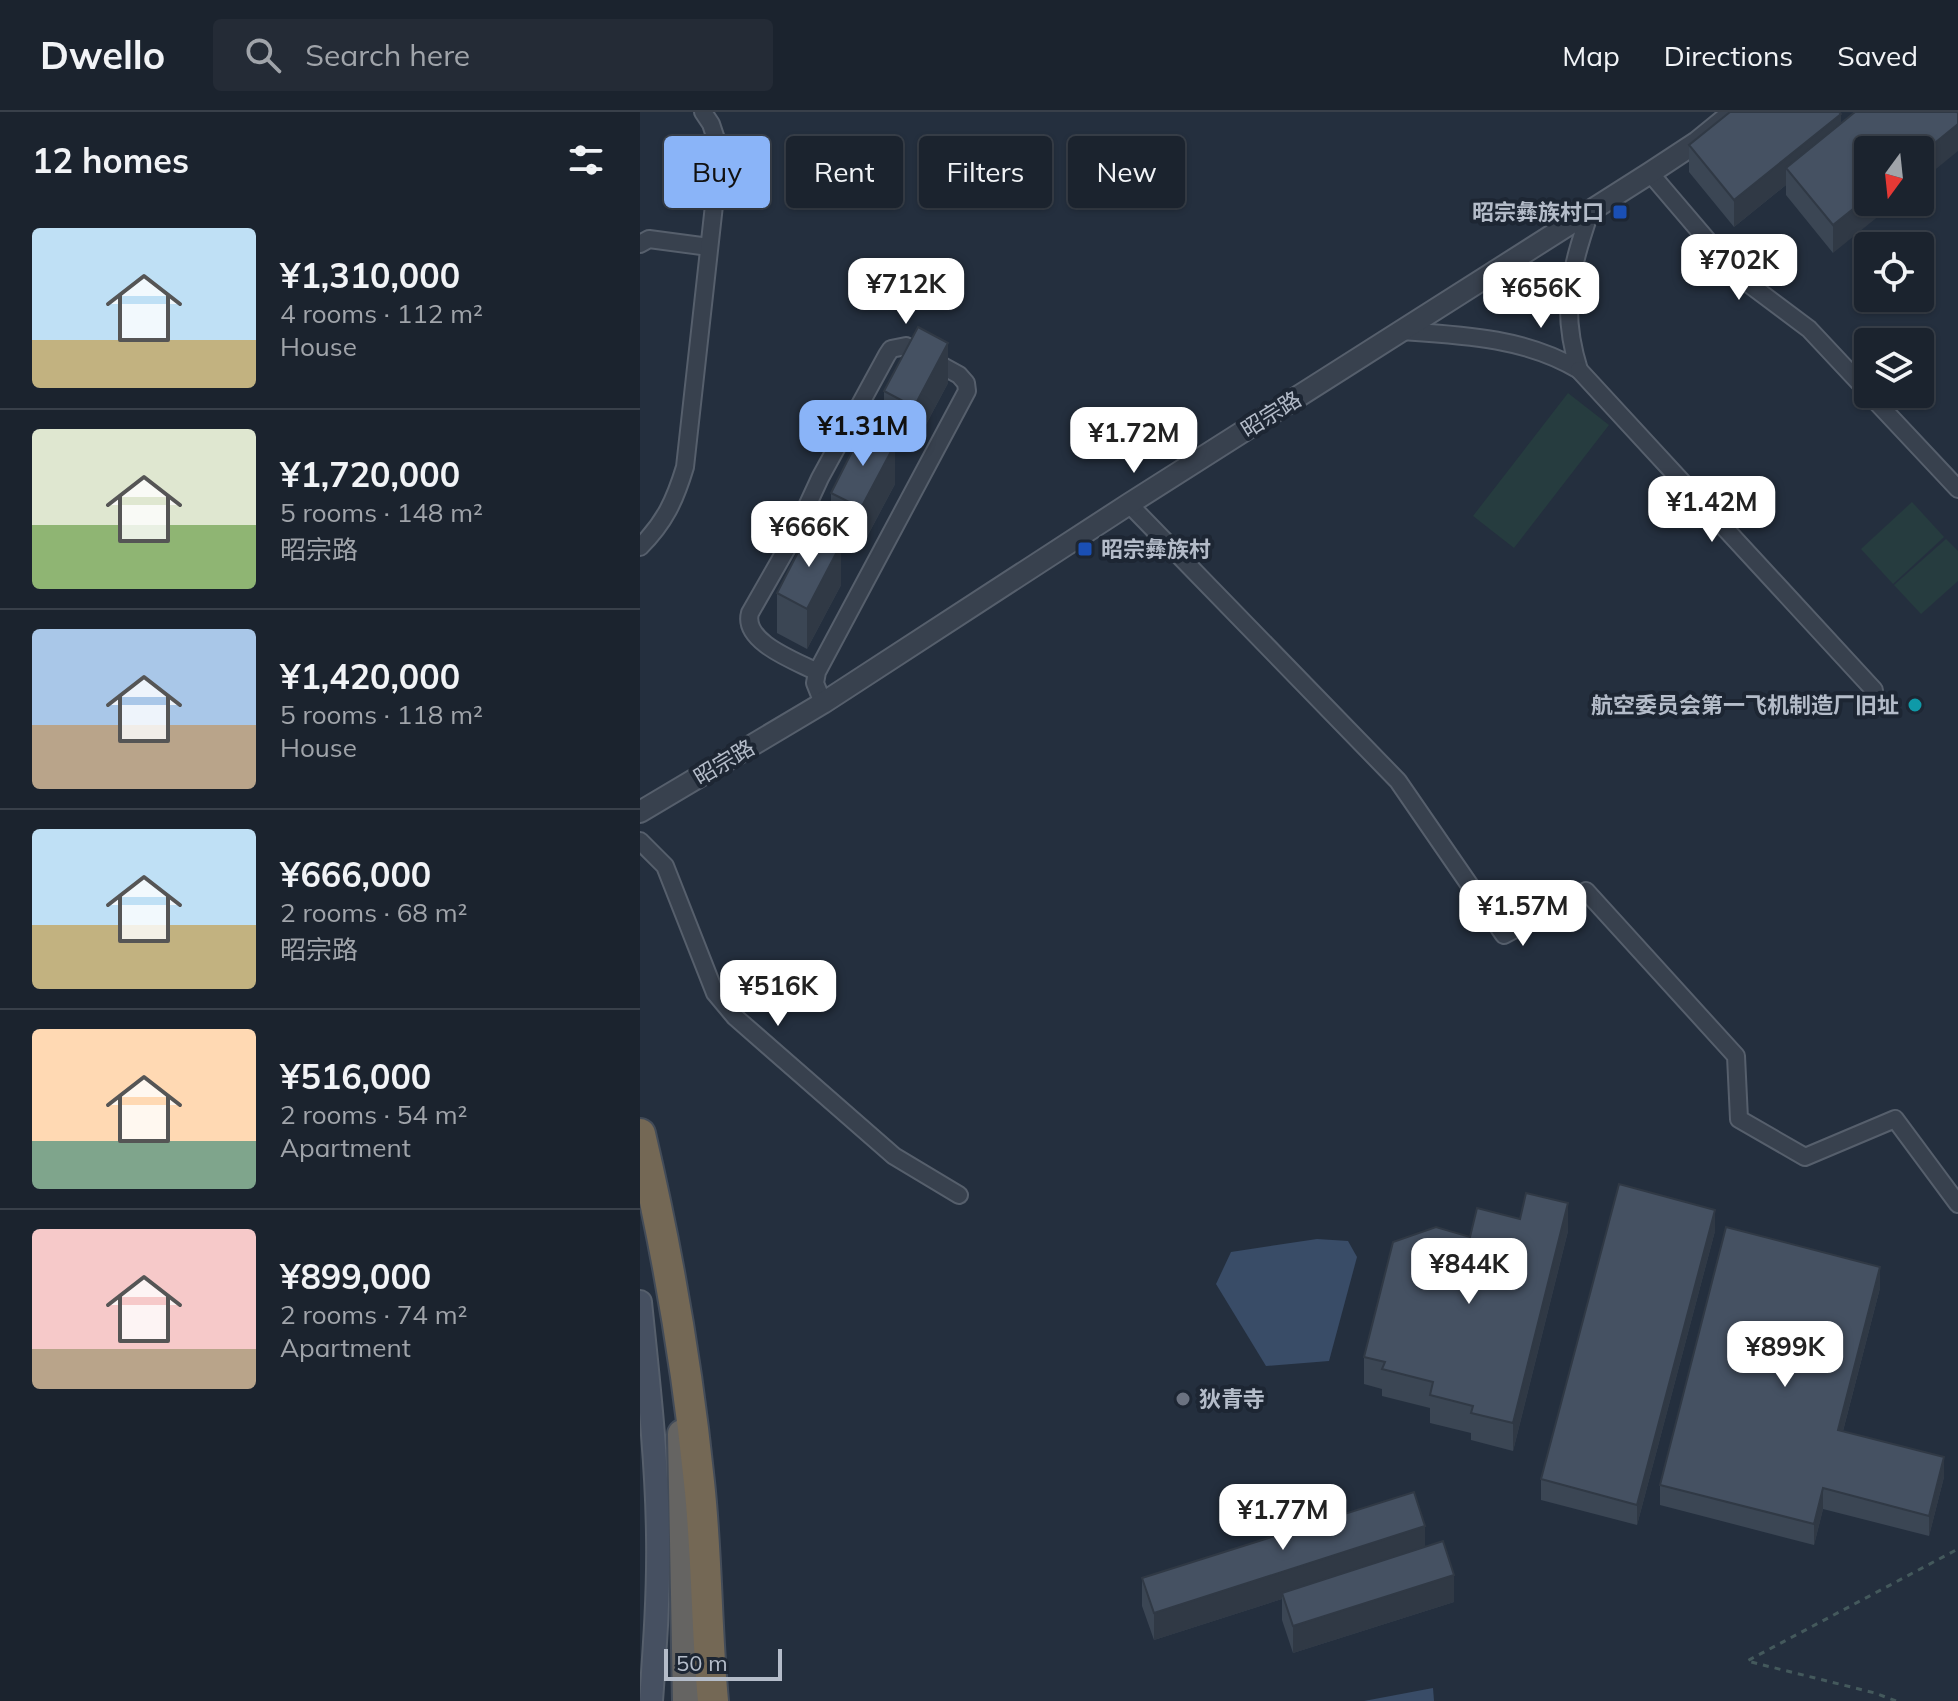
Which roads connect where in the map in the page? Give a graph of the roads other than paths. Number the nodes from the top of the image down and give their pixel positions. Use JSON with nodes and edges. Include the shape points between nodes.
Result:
{"nodes":[{"id":1,"x":703,"y":112,"type":"edge"},
{"id":2,"x":1734,"y":112,"type":"edge"},
{"id":3,"x":1650,"y":173,"type":"junction"},
{"id":4,"x":1590,"y":212,"type":"junction"},
{"id":5,"x":640,"y":244,"type":"edge"},
{"id":6,"x":709,"y":247,"type":"junction"},
{"id":7,"x":1402,"y":331,"type":"junction"},
{"id":8,"x":1579,"y":370,"type":"junction"},
{"id":9,"x":1854,"y":377,"type":"edge"},
{"id":10,"x":1883,"y":408,"type":"edge"},
{"id":11,"x":1958,"y":489,"type":"edge"},
{"id":12,"x":1129,"y":504,"type":"junction"},
{"id":13,"x":640,"y":547,"type":"edge"},
{"id":14,"x":817,"y":672,"type":"junction"},
{"id":15,"x":1874,"y":690,"type":"dead end"},
{"id":16,"x":823,"y":703,"type":"junction"},
{"id":17,"x":640,"y":812,"type":"edge"},
{"id":18,"x":640,"y":841,"type":"edge"},
{"id":19,"x":640,"y":1134,"type":"edge"},
{"id":20,"x":959,"y":1195,"type":"dead end"},
{"id":21,"x":1958,"y":1204,"type":"edge"},
{"id":22,"x":640,"y":1302,"type":"edge"},
{"id":23,"x":680,"y":1331,"type":"junction"},
{"id":24,"x":651,"y":1701,"type":"edge"},
{"id":25,"x":687,"y":1701,"type":"edge"},
{"id":26,"x":713,"y":1701,"type":"edge"}],
"edges":[{"from":1,"to":6,"type":"street","via":[[720,151]]},
{"from":2,"to":3,"type":"street","name":"昭宗路"},
{"from":3,"to":4,"type":"street","name":"昭宗路"},
{"from":3,"to":9,"type":"street","via":[[1737,275],[1809,329]]},
{"from":4,"to":7,"type":"street","name":"昭宗路"},
{"from":4,"to":8,"type":"street","via":[[1569,287],[1570,342]]},
{"from":5,"to":6,"type":"street","via":[[649,239]]},
{"from":6,"to":13,"type":"street","via":[[685,467],[659,529]]},
{"from":7,"to":8,"type":"street","via":[[1526,346]]},
{"from":7,"to":12,"type":"street","name":"昭宗路"},
{"from":8,"to":15,"type":"street"},
{"from":10,"to":11,"type":"street"},
{"from":12,"to":16,"type":"street","name":"昭宗路"},
{"from":12,"to":21,"type":"street","via":[[1398,781],[1504,935],[1586,891],[1736,1056],[1739,1119],[1805,1157],[1895,1119]]},
{"from":14,"to":14,"type":"street","via":[[967,391],[959,375],[906,346],[887,355],[748,619],[765,645]]},
{"from":14,"to":16,"type":"street","via":[[815,683]]},
{"from":16,"to":17,"type":"street","name":"昭宗路"},
{"from":18,"to":20,"type":"street","via":[[665,866],[715,993],[735,1017],[894,1156]]},
{"from":19,"to":23,"type":"highway"},
{"from":22,"to":24,"type":"main road","via":[[658,1533]]},
{"from":23,"to":25,"type":"highway"},
{"from":23,"to":26,"type":"highway","via":[[700,1486]]}]}
